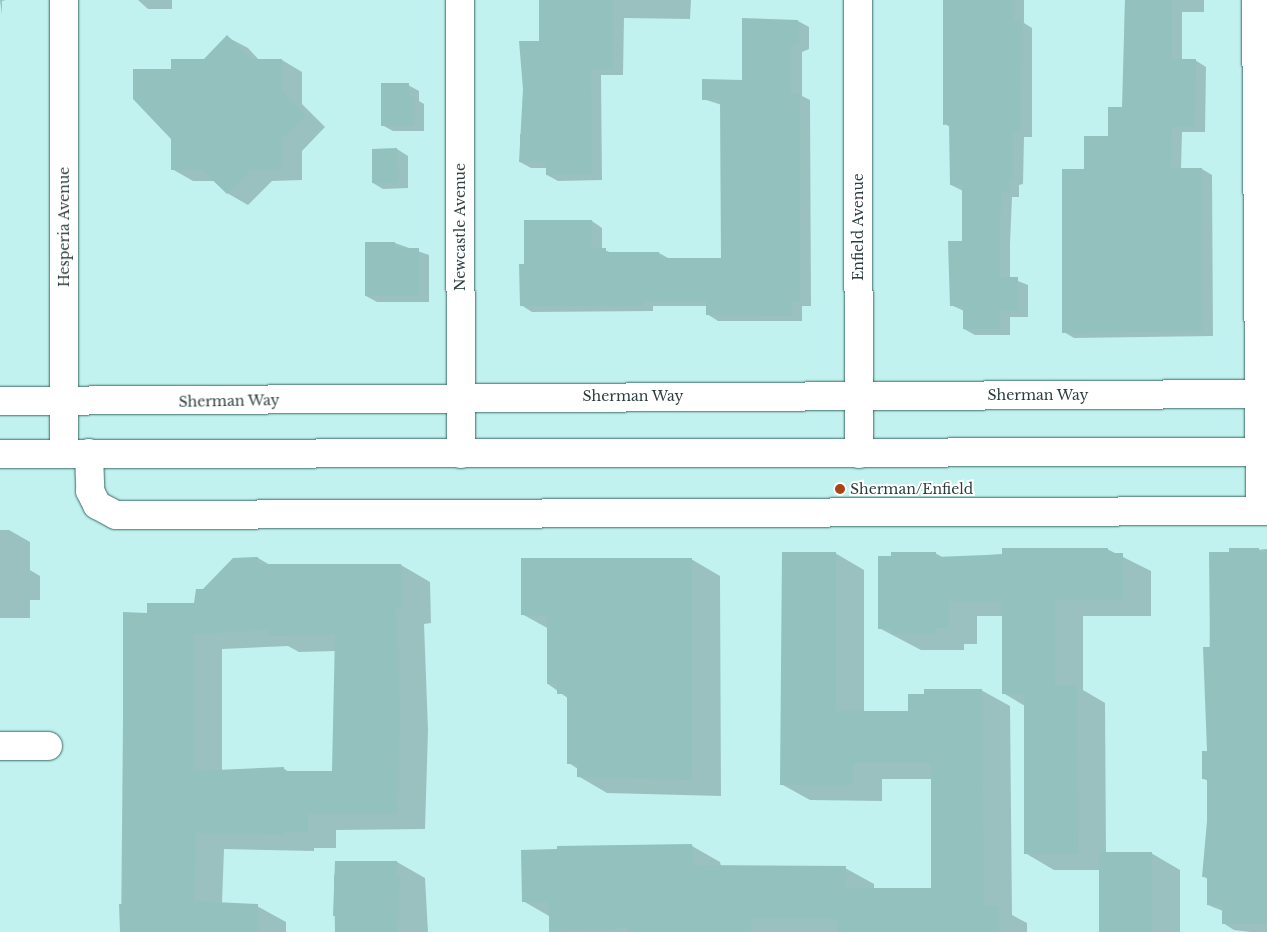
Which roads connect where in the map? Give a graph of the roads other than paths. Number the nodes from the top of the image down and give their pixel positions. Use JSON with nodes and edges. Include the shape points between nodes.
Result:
{"nodes":[{"id":1,"x":64,"y":0,"type":"edge"},
{"id":2,"x":460,"y":0,"type":"edge"},
{"id":3,"x":858,"y":0,"type":"edge"},
{"id":4,"x":1256,"y":0,"type":"edge"},
{"id":5,"x":1262,"y":150,"type":"edge"},
{"id":6,"x":1262,"y":394,"type":"edge"},
{"id":7,"x":858,"y":396,"type":"junction"},
{"id":8,"x":461,"y":397,"type":"junction"},
{"id":9,"x":0,"y":401,"type":"edge"},
{"id":10,"x":64,"y":401,"type":"junction"},
{"id":11,"x":1263,"y":452,"type":"edge"},
{"id":12,"x":0,"y":454,"type":"edge"},
{"id":13,"x":76,"y":454,"type":"junction"},
{"id":14,"x":461,"y":454,"type":"junction"},
{"id":15,"x":859,"y":454,"type":"junction"},
{"id":16,"x":1264,"y":511,"type":"edge"},
{"id":17,"x":0,"y":746,"type":"edge"},
{"id":18,"x":48,"y":746,"type":"dead end"}],
"edges":[{"from":1,"to":10,"type":"street","name":"Hesperia Avenue"},
{"from":2,"to":8,"type":"street","name":"Newcastle Avenue"},
{"from":3,"to":7,"type":"street","name":"Enfield Avenue"},
{"from":4,"to":5,"type":"street"},
{"from":5,"to":6,"type":"street"},
{"from":6,"to":7,"type":"street","name":"Sherman Way"},
{"from":6,"to":11,"type":"street"},
{"from":7,"to":8,"type":"street","name":"Sherman Way"},
{"from":7,"to":15,"type":"street","name":"Enfield Avenue"},
{"from":8,"to":10,"type":"street","name":"Sherman Way"},
{"from":8,"to":14,"type":"street","name":"Newcastle Avenue"},
{"from":9,"to":10,"type":"street","name":"Sherman Way"},
{"from":10,"to":13,"type":"street","name":"Hesperia Avenue"},
{"from":11,"to":15,"type":"street"},
{"from":11,"to":16,"type":"street"},
{"from":12,"to":13,"type":"street"},
{"from":13,"to":14,"type":"street"},
{"from":13,"to":16,"type":"street","via":[[97,505],[116,515]]},
{"from":14,"to":15,"type":"street"},
{"from":17,"to":18,"type":"street"}]}
